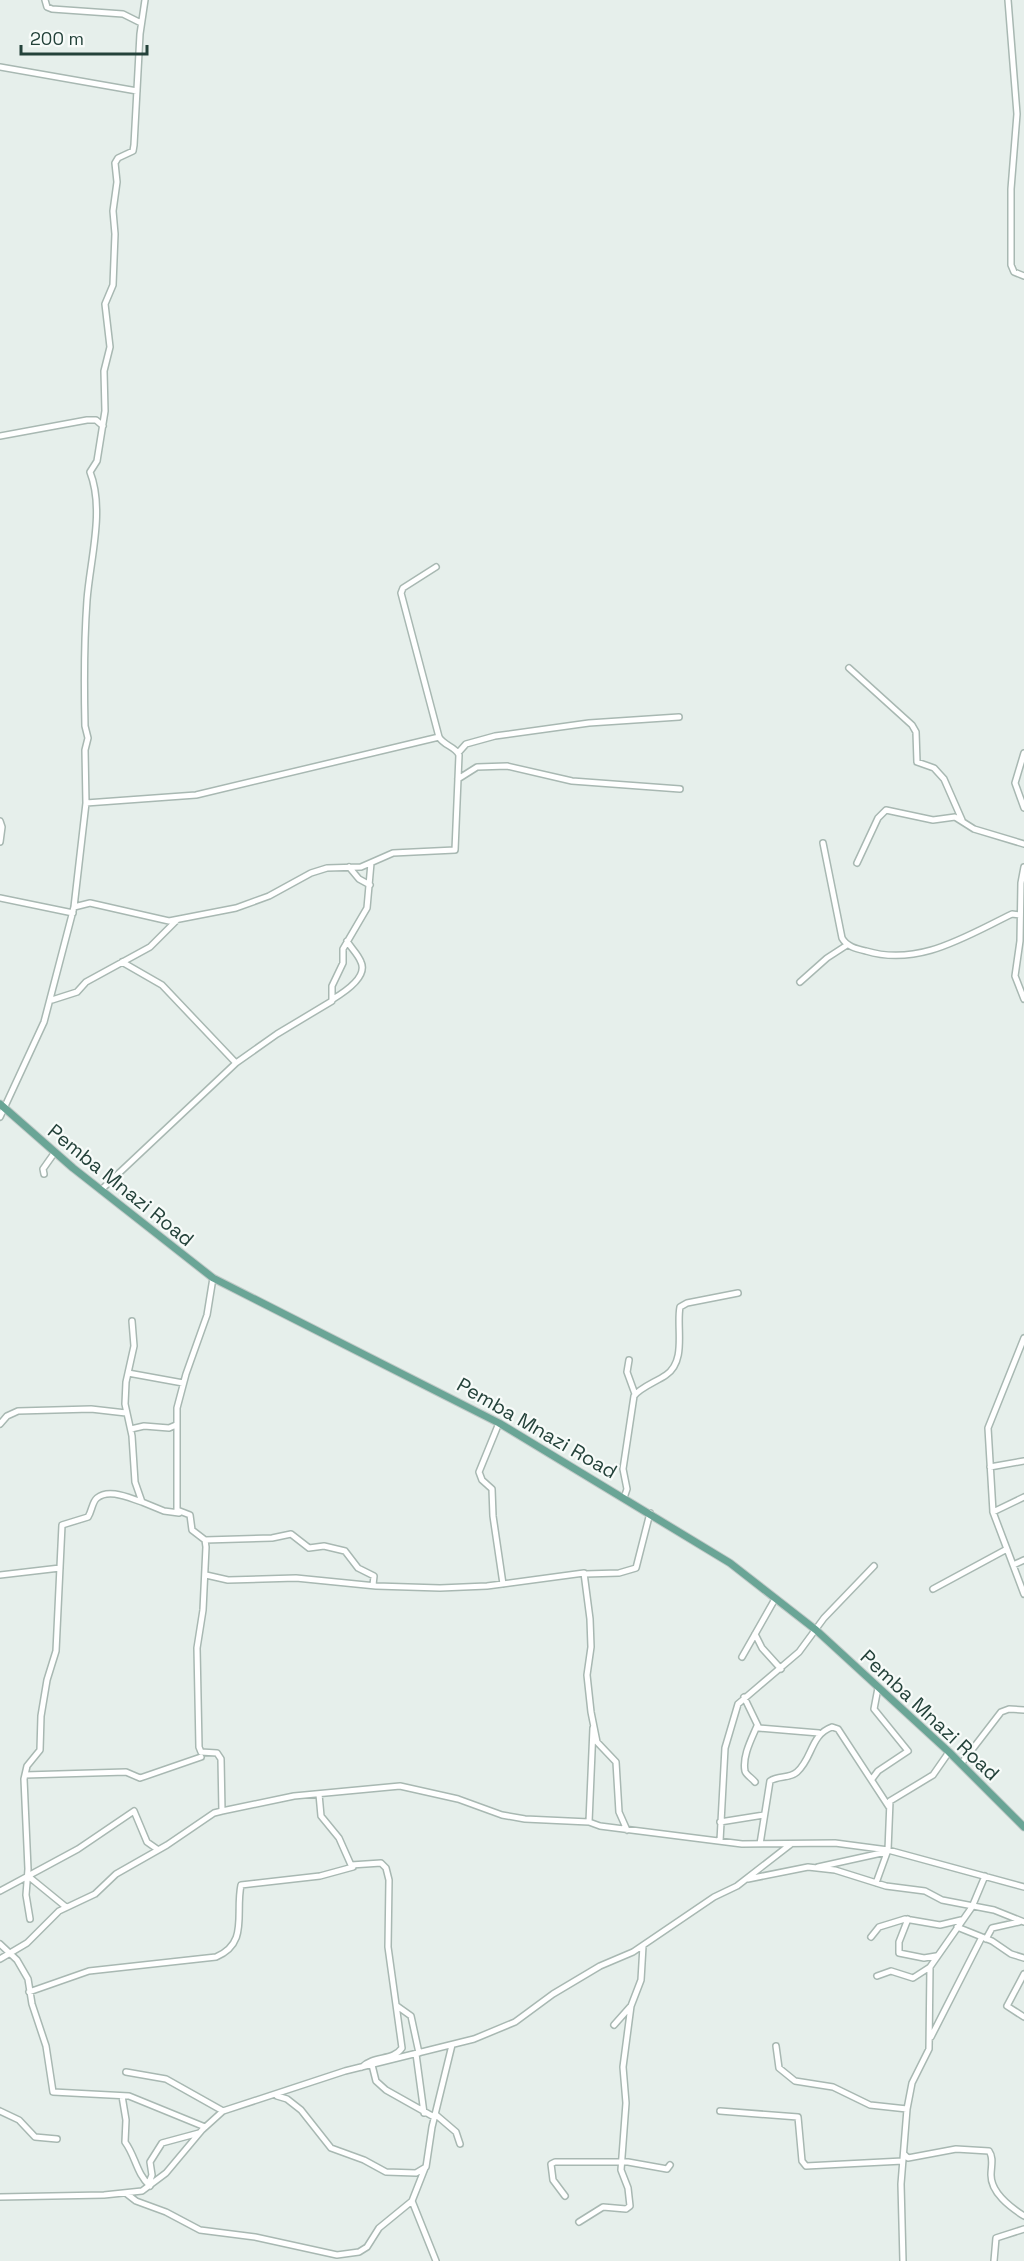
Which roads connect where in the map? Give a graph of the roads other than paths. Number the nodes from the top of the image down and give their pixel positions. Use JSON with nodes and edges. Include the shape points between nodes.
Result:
{"nodes":[{"id":1,"x":45,"y":0,"type":"edge"},
{"id":2,"x":145,"y":0,"type":"edge"},
{"id":3,"x":1008,"y":0,"type":"edge"},
{"id":4,"x":141,"y":23,"type":"junction"},
{"id":5,"x":0,"y":68,"type":"edge"},
{"id":6,"x":137,"y":91,"type":"junction"},
{"id":7,"x":1024,"y":276,"type":"edge"},
{"id":8,"x":103,"y":426,"type":"junction"},
{"id":9,"x":0,"y":436,"type":"edge"},
{"id":10,"x":436,"y":567,"type":"dead end"},
{"id":11,"x":849,"y":668,"type":"dead end"},
{"id":12,"x":679,"y":717,"type":"dead end"},
{"id":13,"x":439,"y":737,"type":"junction"},
{"id":14,"x":459,"y":753,"type":"junction"},
{"id":15,"x":1024,"y":753,"type":"edge"},
{"id":16,"x":458,"y":778,"type":"junction"},
{"id":17,"x":680,"y":789,"type":"dead end"},
{"id":18,"x":86,"y":803,"type":"junction"},
{"id":19,"x":1024,"y":808,"type":"edge"},
{"id":20,"x":962,"y":820,"type":"junction"},
{"id":21,"x":0,"y":821,"type":"edge"},
{"id":22,"x":0,"y":842,"type":"edge"},
{"id":23,"x":823,"y":843,"type":"dead end"},
{"id":24,"x":1024,"y":844,"type":"edge"},
{"id":25,"x":371,"y":863,"type":"junction"},
{"id":26,"x":857,"y":863,"type":"dead end"},
{"id":27,"x":349,"y":867,"type":"junction"},
{"id":28,"x":1024,"y":867,"type":"edge"},
{"id":29,"x":370,"y":885,"type":"junction"},
{"id":30,"x":0,"y":898,"type":"edge"},
{"id":31,"x":1022,"y":903,"type":"edge"},
{"id":32,"x":73,"y":910,"type":"junction"},
{"id":33,"x":1020,"y":915,"type":"junction"},
{"id":34,"x":177,"y":920,"type":"junction"},
{"id":35,"x":347,"y":941,"type":"junction"},
{"id":36,"x":847,"y":945,"type":"junction"},
{"id":37,"x":122,"y":962,"type":"junction"},
{"id":38,"x":800,"y":982,"type":"dead end"},
{"id":39,"x":333,"y":999,"type":"junction"},
{"id":40,"x":1024,"y":999,"type":"edge"},
{"id":41,"x":52,"y":1000,"type":"junction"},
{"id":42,"x":236,"y":1063,"type":"junction"},
{"id":43,"x":2,"y":1106,"type":"edge"},
{"id":44,"x":0,"y":1117,"type":"edge"},
{"id":45,"x":55,"y":1152,"type":"junction"},
{"id":46,"x":44,"y":1174,"type":"dead end"},
{"id":47,"x":101,"y":1190,"type":"junction"},
{"id":48,"x":213,"y":1278,"type":"junction"},
{"id":49,"x":738,"y":1293,"type":"dead end"},
{"id":50,"x":132,"y":1321,"type":"dead end"},
{"id":51,"x":1024,"y":1338,"type":"edge"},
{"id":52,"x":629,"y":1360,"type":"dead end"},
{"id":53,"x":128,"y":1373,"type":"junction"},
{"id":54,"x":183,"y":1383,"type":"junction"},
{"id":55,"x":635,"y":1394,"type":"junction"},
{"id":56,"x":126,"y":1413,"type":"junction"},
{"id":57,"x":499,"y":1423,"type":"junction"},
{"id":58,"x":0,"y":1424,"type":"edge"},
{"id":59,"x":176,"y":1425,"type":"junction"},
{"id":60,"x":131,"y":1429,"type":"junction"},
{"id":61,"x":1024,"y":1461,"type":"edge"},
{"id":62,"x":990,"y":1467,"type":"junction"},
{"id":63,"x":1024,"y":1497,"type":"edge"},
{"id":64,"x":624,"y":1498,"type":"junction"},
{"id":65,"x":142,"y":1502,"type":"junction"},
{"id":66,"x":650,"y":1512,"type":"junction"},
{"id":67,"x":993,"y":1512,"type":"junction"},
{"id":68,"x":181,"y":1513,"type":"junction"},
{"id":69,"x":205,"y":1540,"type":"junction"},
{"id":70,"x":1007,"y":1549,"type":"junction"},
{"id":71,"x":1024,"y":1560,"type":"edge"},
{"id":72,"x":1013,"y":1565,"type":"junction"},
{"id":73,"x":874,"y":1566,"type":"dead end"},
{"id":74,"x":60,"y":1568,"type":"junction"},
{"id":75,"x":585,"y":1574,"type":"junction"},
{"id":76,"x":0,"y":1575,"type":"edge"},
{"id":77,"x":206,"y":1575,"type":"junction"},
{"id":78,"x":503,"y":1584,"type":"junction"},
{"id":79,"x":373,"y":1585,"type":"junction"},
{"id":80,"x":933,"y":1589,"type":"dead end"},
{"id":81,"x":1024,"y":1594,"type":"edge"},
{"id":82,"x":775,"y":1599,"type":"junction"},
{"id":83,"x":816,"y":1630,"type":"junction"},
{"id":84,"x":755,"y":1634,"type":"junction"},
{"id":85,"x":742,"y":1657,"type":"dead end"},
{"id":86,"x":781,"y":1669,"type":"junction"},
{"id":87,"x":878,"y":1688,"type":"junction"},
{"id":88,"x":744,"y":1697,"type":"junction"},
{"id":89,"x":1024,"y":1710,"type":"edge"},
{"id":90,"x":593,"y":1722,"type":"junction"},
{"id":91,"x":757,"y":1726,"type":"junction"},
{"id":92,"x":819,"y":1733,"type":"junction"},
{"id":93,"x":948,"y":1752,"type":"junction"},
{"id":94,"x":201,"y":1757,"type":"dead end"},
{"id":95,"x":961,"y":1764,"type":"junction"},
{"id":96,"x":25,"y":1776,"type":"junction"},
{"id":97,"x":872,"y":1779,"type":"junction"},
{"id":98,"x":755,"y":1782,"type":"dead end"},
{"id":99,"x":319,"y":1794,"type":"junction"},
{"id":100,"x":889,"y":1807,"type":"junction"},
{"id":101,"x":222,"y":1810,"type":"junction"},
{"id":102,"x":764,"y":1815,"type":"junction"},
{"id":103,"x":589,"y":1822,"type":"junction"},
{"id":104,"x":720,"y":1822,"type":"junction"},
{"id":105,"x":1024,"y":1827,"type":"edge"},
{"id":106,"x":627,"y":1830,"type":"junction"},
{"id":107,"x":720,"y":1841,"type":"junction"},
{"id":108,"x":760,"y":1844,"type":"junction"},
{"id":109,"x":792,"y":1844,"type":"junction"},
{"id":110,"x":157,"y":1849,"type":"junction"},
{"id":111,"x":887,"y":1851,"type":"junction"},
{"id":112,"x":353,"y":1867,"type":"junction"},
{"id":113,"x":816,"y":1868,"type":"junction"},
{"id":114,"x":28,"y":1876,"type":"junction"},
{"id":115,"x":985,"y":1876,"type":"junction"},
{"id":116,"x":746,"y":1880,"type":"junction"},
{"id":117,"x":876,"y":1883,"type":"junction"},
{"id":118,"x":1024,"y":1887,"type":"edge"},
{"id":119,"x":0,"y":1891,"type":"edge"},
{"id":120,"x":66,"y":1907,"type":"junction"},
{"id":121,"x":972,"y":1907,"type":"junction"},
{"id":122,"x":30,"y":1919,"type":"dead end"},
{"id":123,"x":908,"y":1919,"type":"junction"},
{"id":124,"x":961,"y":1920,"type":"junction"},
{"id":125,"x":1023,"y":1923,"type":"edge"},
{"id":126,"x":957,"y":1926,"type":"junction"},
{"id":127,"x":872,"y":1937,"type":"dead end"},
{"id":128,"x":984,"y":1938,"type":"junction"},
{"id":129,"x":0,"y":1944,"type":"edge"},
{"id":130,"x":643,"y":1946,"type":"junction"},
{"id":131,"x":10,"y":1954,"type":"junction"},
{"id":132,"x":936,"y":1956,"type":"junction"},
{"id":133,"x":1024,"y":1958,"type":"edge"},
{"id":134,"x":0,"y":1959,"type":"edge"},
{"id":135,"x":930,"y":1967,"type":"junction"},
{"id":136,"x":1024,"y":1974,"type":"edge"},
{"id":137,"x":877,"y":1976,"type":"dead end"},
{"id":138,"x":29,"y":1992,"type":"junction"},
{"id":139,"x":397,"y":2006,"type":"junction"},
{"id":140,"x":631,"y":2006,"type":"junction"},
{"id":141,"x":1024,"y":2017,"type":"edge"},
{"id":142,"x":614,"y":2025,"type":"dead end"},
{"id":143,"x":931,"y":2037,"type":"junction"},
{"id":144,"x":452,"y":2045,"type":"junction"},
{"id":145,"x":776,"y":2046,"type":"dead end"},
{"id":146,"x":417,"y":2054,"type":"junction"},
{"id":147,"x":372,"y":2065,"type":"junction"},
{"id":148,"x":362,"y":2067,"type":"junction"},
{"id":149,"x":126,"y":2072,"type":"dead end"},
{"id":150,"x":122,"y":2096,"type":"junction"},
{"id":151,"x":274,"y":2096,"type":"junction"},
{"id":152,"x":907,"y":2109,"type":"junction"},
{"id":153,"x":0,"y":2111,"type":"edge"},
{"id":154,"x":223,"y":2111,"type":"junction"},
{"id":155,"x":720,"y":2111,"type":"dead end"},
{"id":156,"x":424,"y":2114,"type":"junction"},
{"id":157,"x":435,"y":2116,"type":"junction"},
{"id":158,"x":205,"y":2127,"type":"junction"},
{"id":159,"x":200,"y":2133,"type":"junction"},
{"id":160,"x":57,"y":2139,"type":"dead end"},
{"id":161,"x":460,"y":2144,"type":"dead end"},
{"id":162,"x":904,"y":2154,"type":"junction"},
{"id":163,"x":903,"y":2161,"type":"junction"},
{"id":164,"x":621,"y":2162,"type":"junction"},
{"id":165,"x":670,"y":2164,"type":"dead end"},
{"id":166,"x":426,"y":2167,"type":"junction"},
{"id":167,"x":149,"y":2185,"type":"junction"},
{"id":168,"x":127,"y":2194,"type":"junction"},
{"id":169,"x":565,"y":2196,"type":"dead end"},
{"id":170,"x":0,"y":2197,"type":"edge"},
{"id":171,"x":412,"y":2201,"type":"junction"},
{"id":172,"x":1024,"y":2216,"type":"edge"},
{"id":173,"x":579,"y":2222,"type":"dead end"},
{"id":174,"x":1024,"y":2229,"type":"edge"},
{"id":175,"x":436,"y":2261,"type":"edge"},
{"id":176,"x":903,"y":2261,"type":"edge"},
{"id":177,"x":994,"y":2261,"type":"edge"}],
"edges":[{"from":1,"to":4,"type":"street","via":[[52,9],[123,14]]},
{"from":2,"to":4,"type":"street"},
{"from":3,"to":7,"type":"street","via":[[1017,114],[1011,189],[1011,266]]},
{"from":4,"to":6,"type":"street"},
{"from":5,"to":6,"type":"street"},
{"from":6,"to":8,"type":"street","via":[[134,149],[115,163],[112,285],[105,304],[110,347],[105,365]]},
{"from":8,"to":9,"type":"street","via":[[96,420],[87,420]]},
{"from":8,"to":18,"type":"street","via":[[97,461],[90,472],[96,483],[96,503],[87,610]]},
{"from":10,"to":13,"type":"street","via":[[401,593]]},
{"from":11,"to":20,"type":"street","via":[[912,725],[916,732],[916,762],[934,768],[944,779]]},
{"from":12,"to":14,"type":"street","via":[[589,723],[495,736],[466,744]]},
{"from":13,"to":14,"type":"street"},
{"from":13,"to":18,"type":"street","via":[[196,795]]},
{"from":14,"to":16,"type":"street"},
{"from":15,"to":19,"type":"street","via":[[1015,783]]},
{"from":16,"to":17,"type":"street","via":[[477,767],[507,766],[572,781]]},
{"from":16,"to":25,"type":"street","via":[[455,850],[393,853]]},
{"from":18,"to":32,"type":"street"},
{"from":20,"to":24,"type":"street","via":[[974,829]]},
{"from":20,"to":26,"type":"street","via":[[933,820],[884,810]]},
{"from":21,"to":22,"type":"street"},
{"from":23,"to":36,"type":"street","via":[[842,938]]},
{"from":25,"to":27,"type":"street"},
{"from":25,"to":29,"type":"street"},
{"from":27,"to":29,"type":"street"},
{"from":27,"to":34,"type":"street","via":[[311,873],[276,893],[236,908]]},
{"from":28,"to":31,"type":"street"},
{"from":29,"to":35,"type":"street","via":[[367,908]]},
{"from":30,"to":32,"type":"street"},
{"from":31,"to":33,"type":"street"},
{"from":32,"to":34,"type":"street","via":[[90,903],[161,921]]},
{"from":32,"to":41,"type":"street"},
{"from":33,"to":36,"type":"street","via":[[1012,914],[925,953],[890,956]]},
{"from":33,"to":40,"type":"street","via":[[1015,976]]},
{"from":34,"to":37,"type":"street","via":[[150,947]]},
{"from":35,"to":39,"type":"street","via":[[342,966],[332,986]]},
{"from":35,"to":39,"type":"street","via":[[362,968],[355,983]]},
{"from":36,"to":38,"type":"street"},
{"from":37,"to":41,"type":"street","via":[[86,982],[77,992]]},
{"from":37,"to":42,"type":"street","via":[[162,985]]},
{"from":39,"to":42,"type":"street"},
{"from":41,"to":43,"type":"street","via":[[40,1035]]},
{"from":42,"to":47,"type":"street"},
{"from":43,"to":44,"type":"street"},
{"from":43,"to":45,"type":"main road","name":"Pemba Mnazi Road"},
{"from":45,"to":46,"type":"street","via":[[43,1169]]},
{"from":45,"to":47,"type":"main road","name":"Pemba Mnazi Road"},
{"from":47,"to":48,"type":"main road","name":"Pemba Mnazi Road"},
{"from":48,"to":54,"type":"street","via":[[207,1315]]},
{"from":48,"to":57,"type":"main road","name":"Pemba Mnazi Road"},
{"from":49,"to":55,"type":"street","via":[[681,1305],[681,1337],[671,1370]]},
{"from":50,"to":53,"type":"street","via":[[134,1346]]},
{"from":51,"to":62,"type":"street","via":[[988,1424]]},
{"from":52,"to":55,"type":"street","via":[[627,1372]]},
{"from":53,"to":54,"type":"street"},
{"from":53,"to":56,"type":"street"},
{"from":54,"to":59,"type":"street"},
{"from":55,"to":64,"type":"street","via":[[623,1467],[627,1489]]},
{"from":56,"to":58,"type":"street","via":[[91,1409],[18,1411]]},
{"from":56,"to":60,"type":"street"},
{"from":57,"to":64,"type":"main road","name":"Pemba Mnazi Road"},
{"from":57,"to":78,"type":"street","via":[[479,1472],[492,1489]]},
{"from":59,"to":60,"type":"street"},
{"from":59,"to":68,"type":"street","via":[[177,1510]]},
{"from":60,"to":65,"type":"street","via":[[135,1482]]},
{"from":61,"to":62,"type":"street"},
{"from":62,"to":67,"type":"street"},
{"from":63,"to":67,"type":"street"},
{"from":64,"to":66,"type":"main road","name":"Pemba Mnazi Road"},
{"from":65,"to":68,"type":"street"},
{"from":65,"to":74,"type":"street","via":[[106,1495],[95,1500],[88,1516],[64,1523],[60,1532]]},
{"from":66,"to":75,"type":"street","via":[[636,1568]]},
{"from":66,"to":82,"type":"main road","name":"Pemba Mnazi Road","via":[[730,1563]]},
{"from":67,"to":70,"type":"street"},
{"from":68,"to":69,"type":"street","via":[[190,1515],[193,1532]]},
{"from":69,"to":77,"type":"street"},
{"from":69,"to":79,"type":"street","via":[[263,1539],[291,1534],[309,1548],[324,1546],[346,1552],[357,1567],[374,1576]]},
{"from":70,"to":72,"type":"street"},
{"from":70,"to":80,"type":"street"},
{"from":71,"to":72,"type":"street"},
{"from":72,"to":81,"type":"street"},
{"from":73,"to":83,"type":"street"},
{"from":74,"to":76,"type":"street"},
{"from":74,"to":96,"type":"street","via":[[56,1651],[41,1716],[40,1750],[27,1766]]},
{"from":75,"to":78,"type":"street"},
{"from":75,"to":90,"type":"street","via":[[591,1647],[588,1687]]},
{"from":77,"to":79,"type":"street","via":[[228,1580],[296,1578]]},
{"from":77,"to":101,"type":"street","via":[[198,1648],[199,1747],[201,1752],[217,1753],[221,1759]]},
{"from":78,"to":79,"type":"street","via":[[440,1588]]},
{"from":82,"to":83,"type":"main road","name":"Pemba Mnazi Road"},
{"from":82,"to":84,"type":"street"},
{"from":83,"to":86,"type":"street"},
{"from":83,"to":87,"type":"main road","name":"Pemba Mnazi Road"},
{"from":84,"to":85,"type":"street"},
{"from":84,"to":86,"type":"street"},
{"from":86,"to":88,"type":"street"},
{"from":87,"to":93,"type":"main road","name":"Pemba Mnazi Road"},
{"from":87,"to":97,"type":"street","via":[[874,1709],[908,1751]]},
{"from":88,"to":91,"type":"street"},
{"from":88,"to":104,"type":"street","via":[[728,1732]]},
{"from":89,"to":95,"type":"street","via":[[1001,1712]]},
{"from":90,"to":103,"type":"street"},
{"from":90,"to":106,"type":"street","via":[[597,1742],[616,1762],[619,1812]]},
{"from":91,"to":92,"type":"street","via":[[772,1731]]},
{"from":91,"to":98,"type":"street","via":[[745,1768]]},
{"from":92,"to":97,"type":"street","via":[[832,1727],[838,1730]]},
{"from":92,"to":102,"type":"street","via":[[798,1771],[770,1781]]},
{"from":93,"to":95,"type":"main road","name":"Pemba Mnazi Road"},
{"from":93,"to":100,"type":"street","via":[[933,1775],[891,1799]]},
{"from":94,"to":96,"type":"street","via":[[140,1778],[126,1772]]},
{"from":95,"to":105,"type":"main road","name":"Pemba Mnazi Road"},
{"from":96,"to":114,"type":"street"},
{"from":97,"to":100,"type":"street"},
{"from":99,"to":101,"type":"street"},
{"from":99,"to":103,"type":"street","via":[[409,1786],[458,1798],[502,1815]]},
{"from":99,"to":112,"type":"street","via":[[321,1816],[339,1838]]},
{"from":100,"to":111,"type":"street"},
{"from":101,"to":110,"type":"street"},
{"from":102,"to":104,"type":"street"},
{"from":102,"to":108,"type":"street"},
{"from":103,"to":106,"type":"street"},
{"from":104,"to":107,"type":"street"},
{"from":106,"to":107,"type":"street"},
{"from":107,"to":108,"type":"street"},
{"from":108,"to":109,"type":"street"},
{"from":109,"to":111,"type":"street","via":[[835,1843]]},
{"from":109,"to":116,"type":"street"},
{"from":110,"to":114,"type":"street","via":[[147,1842],[134,1811],[78,1849]]},
{"from":110,"to":120,"type":"street","via":[[116,1874],[95,1894]]},
{"from":111,"to":113,"type":"street"},
{"from":111,"to":115,"type":"street"},
{"from":111,"to":117,"type":"street"},
{"from":112,"to":138,"type":"street","via":[[320,1876],[241,1885],[237,1941],[227,1953],[89,1971]]},
{"from":112,"to":139,"type":"street","via":[[381,1863],[386,1868],[390,1899],[388,1947]]},
{"from":113,"to":116,"type":"street"},
{"from":113,"to":117,"type":"street","via":[[845,1872]]},
{"from":114,"to":119,"type":"street"},
{"from":114,"to":120,"type":"street"},
{"from":114,"to":122,"type":"street"},
{"from":115,"to":118,"type":"street"},
{"from":115,"to":121,"type":"street"},
{"from":116,"to":130,"type":"street"},
{"from":117,"to":121,"type":"street","via":[[925,1891],[942,1900]]},
{"from":120,"to":131,"type":"street"},
{"from":121,"to":124,"type":"street"},
{"from":121,"to":125,"type":"street","via":[[994,1910]]},
{"from":123,"to":124,"type":"street","via":[[940,1925]]},
{"from":123,"to":127,"type":"street","via":[[879,1927]]},
{"from":123,"to":132,"type":"street","via":[[899,1953]]},
{"from":124,"to":126,"type":"street"},
{"from":125,"to":128,"type":"street","via":[[992,1928]]},
{"from":126,"to":128,"type":"street"},
{"from":126,"to":132,"type":"street"},
{"from":128,"to":133,"type":"street"},
{"from":128,"to":143,"type":"street"},
{"from":129,"to":131,"type":"street"},
{"from":130,"to":140,"type":"street","via":[[641,1980]]},
{"from":130,"to":144,"type":"street","via":[[553,1994],[515,2022]]},
{"from":131,"to":134,"type":"street"},
{"from":131,"to":138,"type":"street","via":[[24,1972]]},
{"from":132,"to":135,"type":"street"},
{"from":135,"to":137,"type":"street","via":[[913,1978],[891,1971]]},
{"from":135,"to":143,"type":"street"},
{"from":136,"to":141,"type":"street","via":[[1007,2006]]},
{"from":138,"to":150,"type":"street","via":[[46,2046],[52,2092]]},
{"from":139,"to":146,"type":"street","via":[[411,2016]]},
{"from":139,"to":148,"type":"street","via":[[400,2052],[368,2061]]},
{"from":140,"to":142,"type":"street"},
{"from":140,"to":164,"type":"street","via":[[623,2067],[625,2131]]},
{"from":143,"to":152,"type":"street","via":[[911,2087]]},
{"from":144,"to":146,"type":"street"},
{"from":144,"to":157,"type":"street"},
{"from":145,"to":152,"type":"street","via":[[778,2068],[795,2081],[833,2087],[870,2105]]},
{"from":146,"to":147,"type":"street"},
{"from":146,"to":156,"type":"street"},
{"from":147,"to":148,"type":"street"},
{"from":147,"to":156,"type":"street","via":[[376,2081]]},
{"from":148,"to":151,"type":"street"},
{"from":149,"to":154,"type":"street","via":[[166,2079]]},
{"from":150,"to":158,"type":"street"},
{"from":150,"to":167,"type":"street","via":[[124,2142],[140,2176]]},
{"from":151,"to":154,"type":"street"},
{"from":151,"to":166,"type":"street","via":[[287,2099],[301,2110],[331,2148],[387,2172],[416,2173]]},
{"from":152,"to":162,"type":"street"},
{"from":153,"to":160,"type":"street","via":[[19,2120],[35,2137]]},
{"from":154,"to":158,"type":"street"},
{"from":155,"to":163,"type":"street","via":[[798,2117],[802,2161],[806,2166]]},
{"from":156,"to":157,"type":"street"},
{"from":157,"to":161,"type":"street","via":[[456,2132]]},
{"from":157,"to":166,"type":"street"},
{"from":158,"to":159,"type":"street"},
{"from":159,"to":167,"type":"street","via":[[166,2173]]},
{"from":159,"to":167,"type":"street","via":[[162,2143],[150,2162]]},
{"from":162,"to":163,"type":"street"},
{"from":162,"to":172,"type":"street","via":[[908,2158],[956,2150],[989,2151],[994,2188]]},
{"from":163,"to":176,"type":"street"},
{"from":164,"to":165,"type":"street","via":[[667,2169]]},
{"from":164,"to":169,"type":"street","via":[[553,2162],[554,2180]]},
{"from":164,"to":173,"type":"street","via":[[630,2206],[618,2210],[603,2207]]},
{"from":166,"to":171,"type":"street"},
{"from":167,"to":168,"type":"street"},
{"from":168,"to":170,"type":"street"},
{"from":168,"to":171,"type":"street","via":[[200,2230],[337,2255],[367,2247],[380,2228]]},
{"from":171,"to":175,"type":"street"},
{"from":174,"to":177,"type":"street","via":[[996,2238]]}]}
